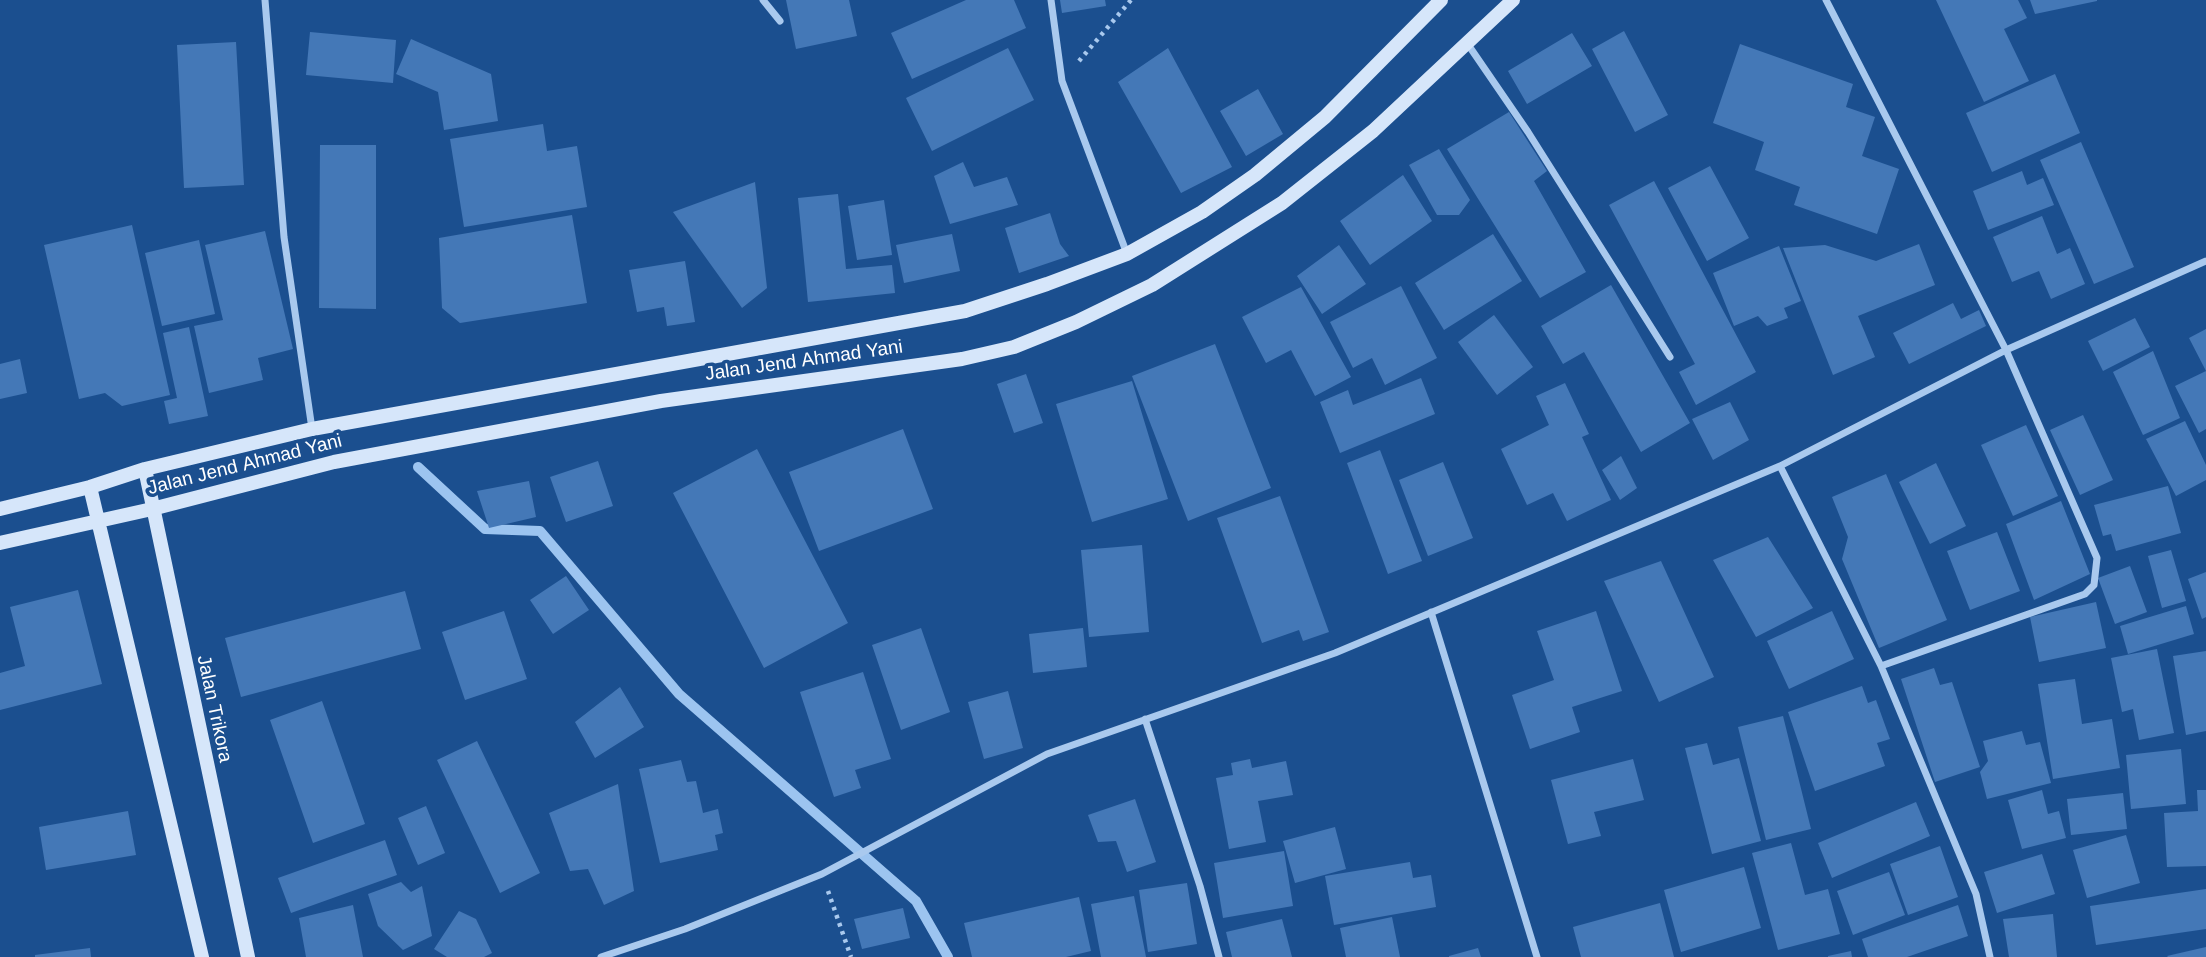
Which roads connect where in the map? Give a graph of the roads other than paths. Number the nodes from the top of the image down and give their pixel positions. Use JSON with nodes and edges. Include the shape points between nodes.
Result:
{"nodes":[{"id":1,"x":265,"y":0,"type":"edge"},
{"id":2,"x":763,"y":0,"type":"edge"},
{"id":3,"x":1051,"y":0,"type":"edge"},
{"id":4,"x":1441,"y":0,"type":"edge"},
{"id":5,"x":1513,"y":0,"type":"edge"},
{"id":6,"x":1826,"y":0,"type":"edge"},
{"id":7,"x":780,"y":21,"type":"dead end"},
{"id":8,"x":1467,"y":42,"type":"junction"},
{"id":9,"x":1127,"y":254,"type":"junction"},
{"id":10,"x":2206,"y":261,"type":"edge"},
{"id":11,"x":2006,"y":350,"type":"junction"},
{"id":12,"x":1670,"y":357,"type":"dead end"},
{"id":13,"x":312,"y":429,"type":"junction"},
{"id":14,"x":1780,"y":467,"type":"junction"},
{"id":15,"x":145,"y":469,"type":"junction"},
{"id":16,"x":90,"y":487,"type":"junction"},
{"id":17,"x":0,"y":509,"type":"edge"},
{"id":18,"x":152,"y":509,"type":"junction"},
{"id":19,"x":98,"y":519,"type":"junction"},
{"id":20,"x":0,"y":543,"type":"edge"},
{"id":21,"x":1431,"y":612,"type":"junction"},
{"id":22,"x":1881,"y":666,"type":"junction"},
{"id":23,"x":1145,"y":719,"type":"junction"},
{"id":24,"x":202,"y":957,"type":"edge"},
{"id":25,"x":248,"y":957,"type":"edge"},
{"id":26,"x":601,"y":957,"type":"edge"},
{"id":27,"x":1219,"y":957,"type":"edge"},
{"id":28,"x":1537,"y":957,"type":"edge"},
{"id":29,"x":1990,"y":957,"type":"edge"}],
"edges":[{"from":1,"to":13,"type":"street","via":[[284,237]]},
{"from":2,"to":7,"type":"street"},
{"from":3,"to":9,"type":"street","via":[[1062,81]]},
{"from":4,"to":9,"type":"main road","name":"Jalan Jend Ahmad Yani","via":[[1325,117],[1265,166],[1202,212]]},
{"from":5,"to":8,"type":"main road","name":"Jalan Jend Ahmad Yani"},
{"from":6,"to":11,"type":"street"},
{"from":8,"to":12,"type":"street"},
{"from":8,"to":18,"type":"main road","name":"Jalan Jend Ahmad Yani","via":[[1373,131],[1226,241],[1152,285],[1014,346],[962,359],[661,401],[334,462]]},
{"from":9,"to":13,"type":"main road","name":"Jalan Jend Ahmad Yani","via":[[965,310]]},
{"from":10,"to":11,"type":"street"},
{"from":11,"to":14,"type":"street"},
{"from":11,"to":22,"type":"street","via":[[2097,558],[2094,585],[2085,594]]},
{"from":13,"to":15,"type":"main road","name":"Jalan Jend Ahmad Yani"},
{"from":14,"to":21,"type":"street"},
{"from":14,"to":22,"type":"street"},
{"from":15,"to":16,"type":"main road","name":"Jalan Jend Ahmad Yani"},
{"from":15,"to":18,"type":"main road","name":"Jalan Trikora"},
{"from":16,"to":17,"type":"main road","name":"Jalan Jend Ahmad Yani"},
{"from":16,"to":19,"type":"main road"},
{"from":18,"to":19,"type":"main road","name":"Jalan Jend Ahmad Yani"},
{"from":18,"to":25,"type":"main road","name":"Jalan Trikora"},
{"from":19,"to":20,"type":"main road","name":"Jalan Jend Ahmad Yani"},
{"from":19,"to":24,"type":"main road"},
{"from":21,"to":23,"type":"street","via":[[1335,653]]},
{"from":21,"to":28,"type":"street"},
{"from":22,"to":29,"type":"street","via":[[1976,894]]},
{"from":23,"to":26,"type":"street","via":[[1047,754],[822,874]]},
{"from":23,"to":27,"type":"street"}]}
